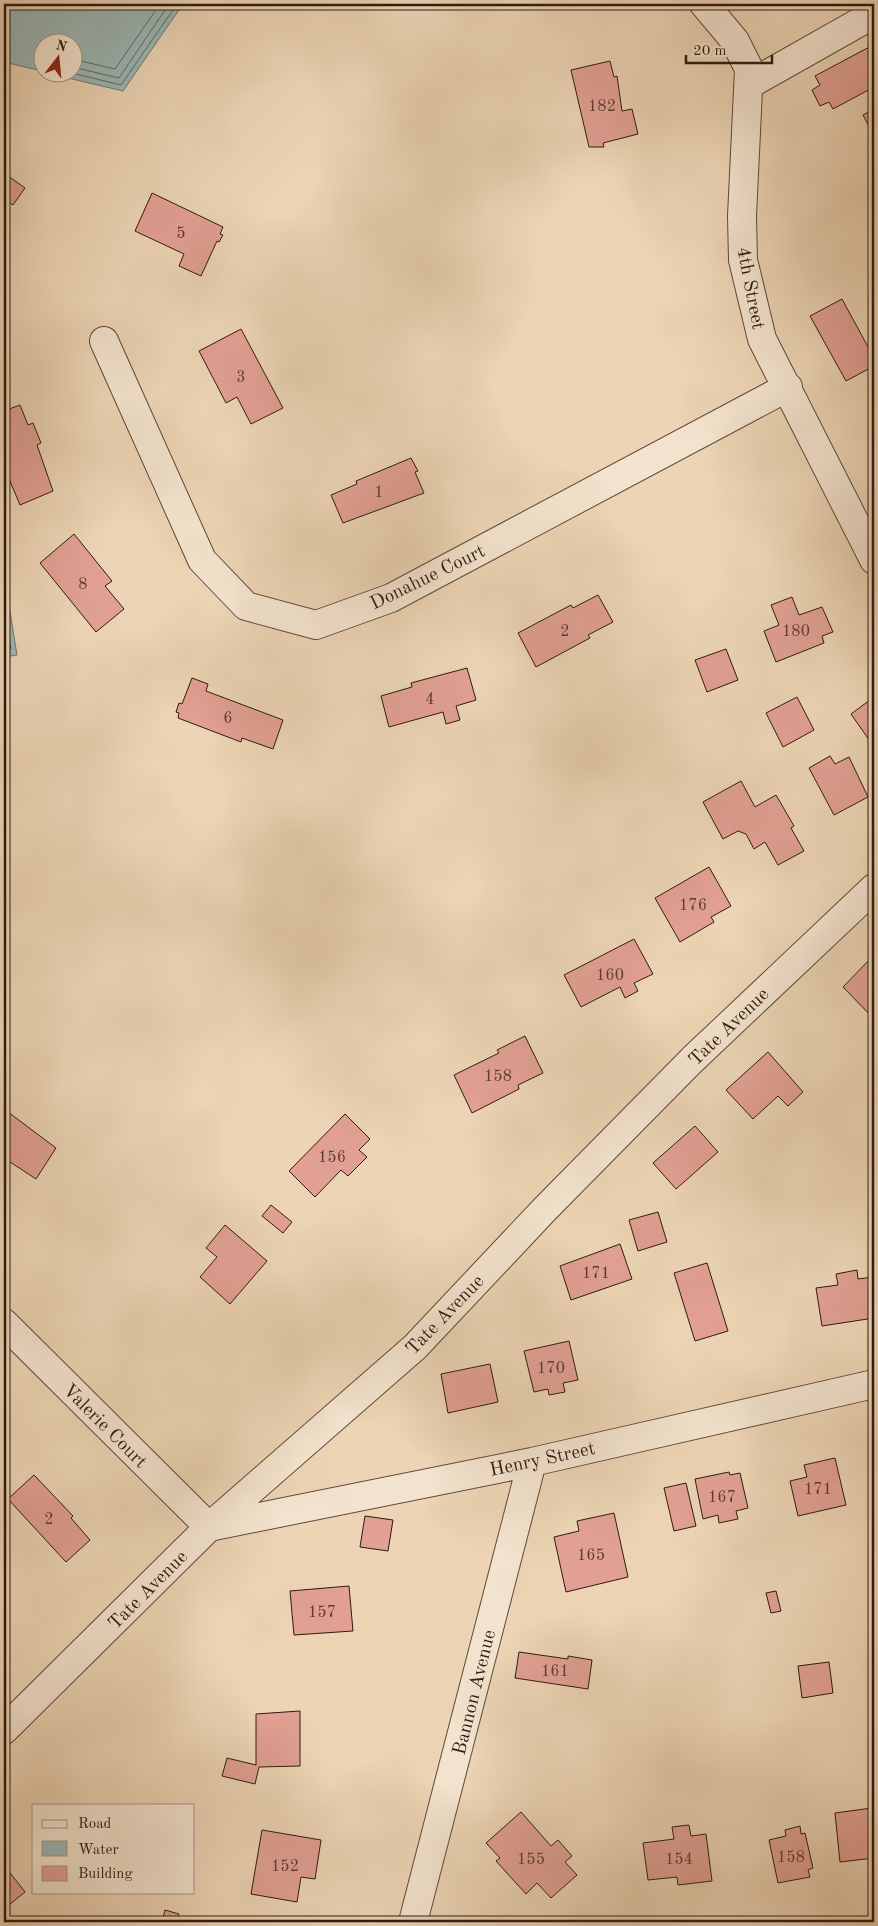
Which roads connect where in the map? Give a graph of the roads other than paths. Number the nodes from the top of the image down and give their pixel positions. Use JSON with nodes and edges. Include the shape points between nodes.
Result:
{"nodes":[{"id":1,"x":704,"y":4,"type":"edge"},
{"id":2,"x":874,"y":14,"type":"edge"},
{"id":3,"x":750,"y":84,"type":"junction"},
{"id":4,"x":104,"y":341,"type":"dead end"},
{"id":5,"x":788,"y":386,"type":"junction"},
{"id":6,"x":874,"y":560,"type":"edge"},
{"id":7,"x":874,"y":888,"type":"edge"},
{"id":8,"x":4,"y":1323,"type":"edge"},
{"id":9,"x":874,"y":1384,"type":"edge"},
{"id":10,"x":532,"y":1462,"type":"junction"},
{"id":11,"x":209,"y":1527,"type":"junction"},
{"id":12,"x":4,"y":1730,"type":"edge"},
{"id":13,"x":413,"y":1922,"type":"edge"}],
"edges":[{"from":1,"to":3,"type":"street","name":"4th Street","via":[[735,41],[749,69]]},
{"from":2,"to":3,"type":"street"},
{"from":3,"to":5,"type":"street","name":"4th Street","via":[[742,216],[743,260],[762,339]]},
{"from":4,"to":5,"type":"street","name":"Donahue Court","via":[[202,560],[246,606],[316,624],[391,598]]},
{"from":5,"to":6,"type":"street","name":"4th Street"},
{"from":7,"to":11,"type":"street","name":"Tate Avenue","via":[[693,1059],[415,1347]]},
{"from":8,"to":11,"type":"street","name":"Valerie Court"},
{"from":9,"to":10,"type":"street","name":"Henry Street"},
{"from":10,"to":11,"type":"street","name":"Henry Street"},
{"from":10,"to":13,"type":"street","name":"Bannon Avenue"},
{"from":11,"to":12,"type":"street","name":"Tate Avenue"}]}
